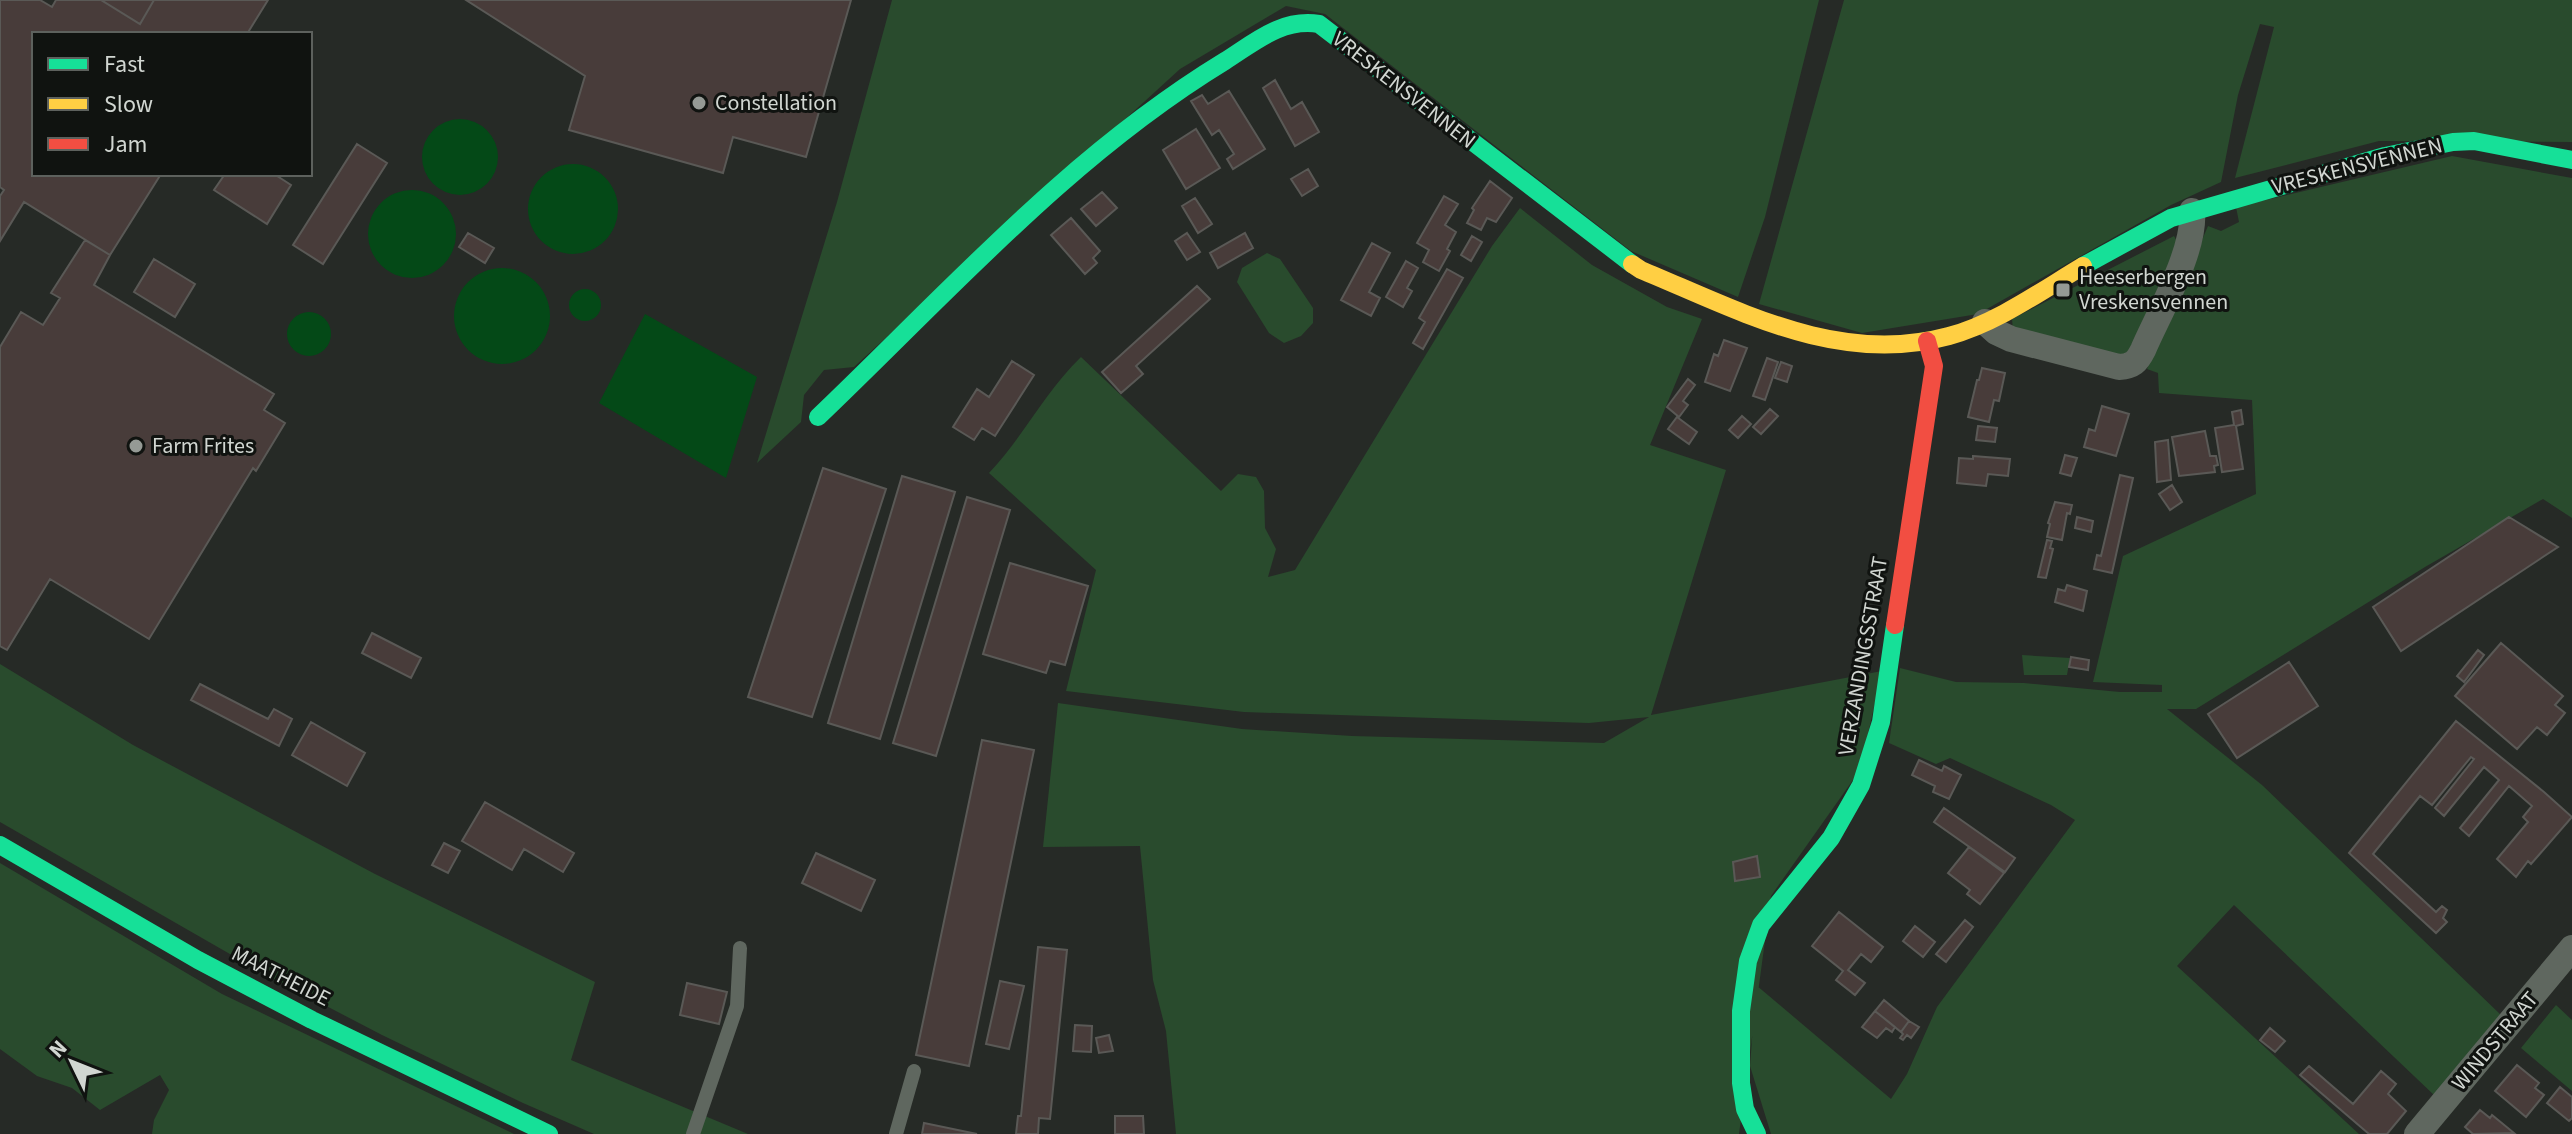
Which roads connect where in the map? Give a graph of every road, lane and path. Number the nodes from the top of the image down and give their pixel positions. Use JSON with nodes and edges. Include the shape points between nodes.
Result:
{"nodes":[{"id":1,"x":2572,"y":160,"type":"edge"},
{"id":2,"x":2192,"y":211,"type":"junction"},
{"id":3,"x":1985,"y":322,"type":"junction"},
{"id":4,"x":1927,"y":341,"type":"junction"},
{"id":5,"x":818,"y":417,"type":"dead end"},
{"id":6,"x":0,"y":845,"type":"edge"},
{"id":7,"x":740,"y":948,"type":"dead end"},
{"id":8,"x":2572,"y":948,"type":"edge"},
{"id":9,"x":914,"y":1071,"type":"dead end"},
{"id":10,"x":549,"y":1134,"type":"edge"},
{"id":11,"x":693,"y":1134,"type":"edge"},
{"id":12,"x":896,"y":1134,"type":"edge"},
{"id":13,"x":1757,"y":1134,"type":"edge"},
{"id":14,"x":2417,"y":1134,"type":"edge"}],
"edges":[{"from":1,"to":2,"type":"street","name":"VRESKENSVENNEN","via":[[2503,145],[2453,142]]},
{"from":2,"to":3,"type":"street","name":"VRESKENSVENNEN","via":[[2112,249]]},
{"from":2,"to":3,"type":"street","via":[[2189,245],[2137,362],[2119,367],[2011,339]]},
{"from":3,"to":4,"type":"street","name":"VRESKENSVENNEN"},
{"from":4,"to":5,"type":"street","name":"VRESKENSVENNEN","via":[[1866,346],[1815,338],[1641,270],[1319,24],[1302,21],[1269,33],[1108,142]]},
{"from":4,"to":13,"type":"street","name":"VERZANDINGSSTRAAT","via":[[1934,366],[1873,755],[1853,807],[1761,925],[1748,956],[1740,1080],[1743,1105]]},
{"from":6,"to":10,"type":"street","name":"MAATHEIDE","via":[[210,967]]},
{"from":7,"to":11,"type":"lane","via":[[737,1006]]},
{"from":8,"to":14,"type":"street","name":"WINDSTRAAT"},
{"from":9,"to":12,"type":"lane"}]}
